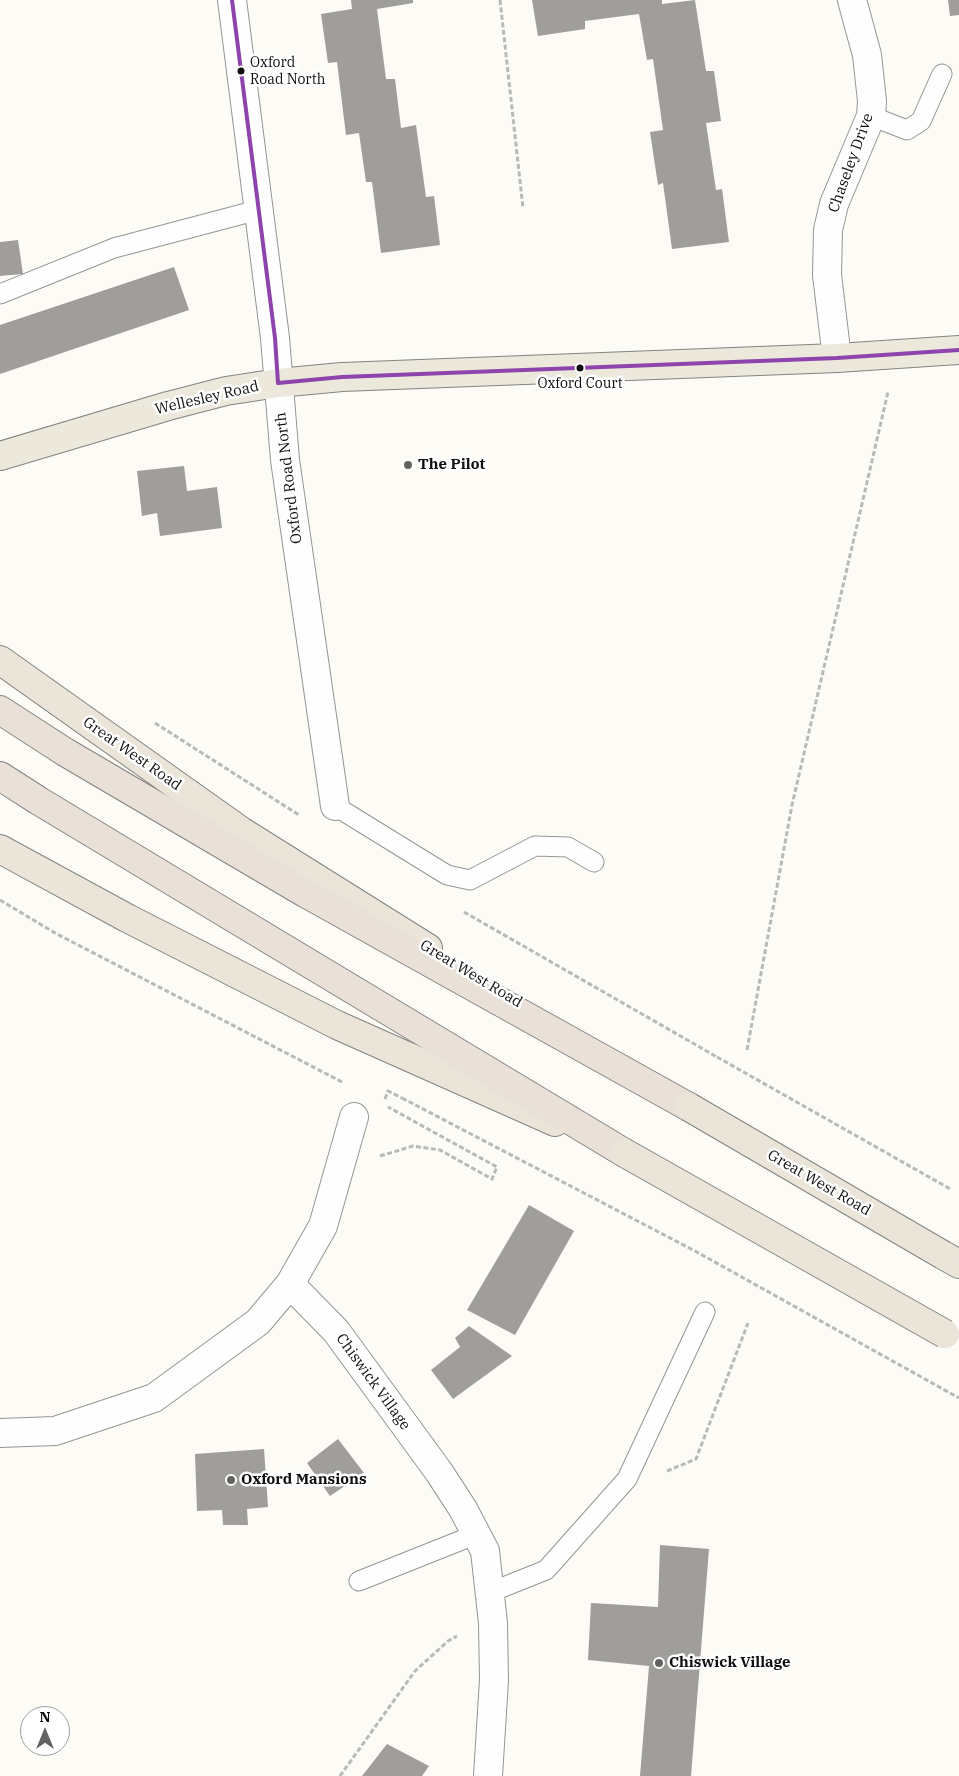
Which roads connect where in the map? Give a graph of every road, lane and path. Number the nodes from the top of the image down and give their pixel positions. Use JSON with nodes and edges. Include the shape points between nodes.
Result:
{"nodes":[{"id":1,"x":232,"y":0,"type":"edge"},
{"id":2,"x":500,"y":0,"type":"edge"},
{"id":3,"x":852,"y":0,"type":"edge"},
{"id":4,"x":942,"y":74,"type":"dead end"},
{"id":5,"x":871,"y":116,"type":"junction"},
{"id":6,"x":523,"y":208,"type":"dead end"},
{"id":7,"x":258,"y":210,"type":"junction"},
{"id":8,"x":0,"y":294,"type":"edge"},
{"id":9,"x":959,"y":350,"type":"edge"},
{"id":10,"x":837,"y":358,"type":"junction"},
{"id":11,"x":278,"y":383,"type":"junction"},
{"id":12,"x":888,"y":392,"type":"dead end"},
{"id":13,"x":0,"y":456,"type":"edge"},
{"id":14,"x":0,"y":660,"type":"edge"},
{"id":15,"x":0,"y":710,"type":"edge"},
{"id":16,"x":0,"y":776,"type":"edge"},
{"id":17,"x":335,"y":806,"type":"joint"},
{"id":18,"x":0,"y":849,"type":"edge"},
{"id":19,"x":594,"y":862,"type":"dead end"},
{"id":20,"x":0,"y":900,"type":"edge"},
{"id":21,"x":747,"y":1050,"type":"dead end"},
{"id":22,"x":717,"y":1057,"type":"dead end"},
{"id":23,"x":689,"y":1107,"type":"junction"},
{"id":24,"x":354,"y":1117,"type":"joint"},
{"id":25,"x":344,"y":1150,"type":"junction"},
{"id":26,"x":623,"y":1152,"type":"junction"},
{"id":27,"x":952,"y":1190,"type":"dead end"},
{"id":28,"x":951,"y":1259,"type":"edge"},
{"id":29,"x":290,"y":1284,"type":"junction"},
{"id":30,"x":705,"y":1312,"type":"dead end"},
{"id":31,"x":952,"y":1338,"type":"edge"},
{"id":32,"x":959,"y":1398,"type":"edge"},
{"id":33,"x":0,"y":1433,"type":"edge"},
{"id":34,"x":477,"y":1534,"type":"junction"},
{"id":35,"x":359,"y":1581,"type":"dead end"},
{"id":36,"x":491,"y":1592,"type":"junction"},
{"id":37,"x":493,"y":1623,"type":"junction"},
{"id":38,"x":340,"y":1776,"type":"edge"},
{"id":39,"x":488,"y":1776,"type":"edge"}],
"edges":[{"from":1,"to":7,"type":"street","name":"Oxford Road North"},
{"from":2,"to":6,"type":"path"},
{"from":3,"to":5,"type":"street","name":"Chaseley Drive","via":[[872,85]]},
{"from":4,"to":5,"type":"lane","via":[[921,121],[914,126],[906,130]]},
{"from":5,"to":10,"type":"street","name":"Chaseley Drive","via":[[834,204],[828,230],[827,275]]},
{"from":7,"to":8,"type":"lane","via":[[114,248]]},
{"from":7,"to":11,"type":"street","name":"Oxford Road North"},
{"from":9,"to":10,"type":"main road","name":"Wellesley Road"},
{"from":10,"to":11,"type":"main road","name":"Wellesley Road","via":[[352,377]]},
{"from":11,"to":13,"type":"main road","name":"Wellesley Road","via":[[226,391],[168,406]]},
{"from":11,"to":17,"type":"street","name":"Oxford Road North","via":[[285,460]]},
{"from":12,"to":21,"type":"path","via":[[792,805]]},
{"from":14,"to":23,"type":"highway","name":"Great West Road","via":[[241,831]]},
{"from":15,"to":23,"type":"highway","via":[[65,752],[305,893]]},
{"from":16,"to":26,"type":"highway"},
{"from":17,"to":19,"type":"lane","via":[[447,875],[470,880],[535,846],[568,847]]},
{"from":18,"to":26,"type":"highway","via":[[336,1025]]},
{"from":20,"to":24,"type":"path","via":[[55,933],[361,1092]]},
{"from":22,"to":27,"type":"path","bridge":true},
{"from":23,"to":28,"type":"highway","name":"Great West Road","bridge":true},
{"from":24,"to":25,"type":"street"},
{"from":25,"to":29,"type":"street","via":[[323,1226]]},
{"from":25,"to":32,"type":"path","bridge":true,"via":[[365,1162],[413,1146],[440,1150],[492,1179],[497,1167],[383,1104],[388,1091],[695,1251]]},
{"from":26,"to":31,"type":"highway","bridge":true},
{"from":29,"to":33,"type":"street","via":[[258,1322],[154,1398],[55,1431]]},
{"from":29,"to":34,"type":"street","name":"Chiswick Village","via":[[336,1330],[440,1472]]},
{"from":30,"to":36,"type":"lane","via":[[626,1479],[546,1570]]},
{"from":34,"to":35,"type":"lane"},
{"from":34,"to":36,"type":"street","name":"Chiswick Village","via":[[485,1551]]},
{"from":36,"to":37,"type":"street","name":"Chiswick Village"},
{"from":37,"to":38,"type":"path","via":[[465,1631],[448,1641],[415,1671]]},
{"from":37,"to":39,"type":"street","name":"Chiswick Village","via":[[494,1680]]}]}
